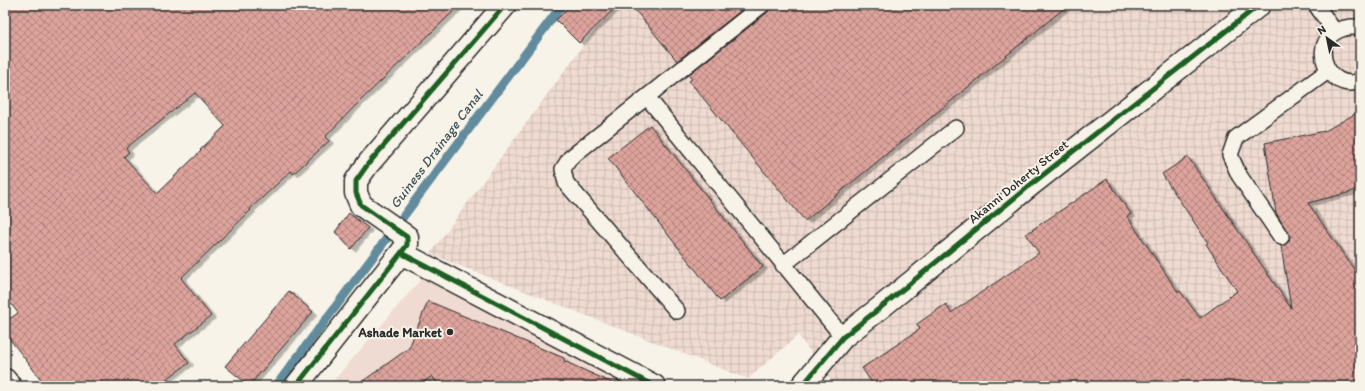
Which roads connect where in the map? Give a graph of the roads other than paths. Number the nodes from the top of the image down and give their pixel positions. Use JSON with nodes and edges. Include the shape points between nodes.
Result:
{"nodes":[{"id":1,"x":504,"y":5,"type":"edge"},
{"id":2,"x":762,"y":5,"type":"edge"},
{"id":3,"x":1260,"y":5,"type":"edge"},
{"id":4,"x":1316,"y":5,"type":"edge"},
{"id":5,"x":1360,"y":28,"type":"edge"},
{"id":6,"x":1335,"y":32,"type":"junction"},
{"id":7,"x":1328,"y":71,"type":"junction"},
{"id":8,"x":1360,"y":81,"type":"edge"},
{"id":9,"x":647,"y":97,"type":"junction"},
{"id":10,"x":956,"y":128,"type":"dead end"},
{"id":11,"x":1281,"y":237,"type":"dead end"},
{"id":12,"x":401,"y":253,"type":"junction"},
{"id":13,"x":783,"y":265,"type":"junction"},
{"id":14,"x":677,"y":311,"type":"dead end"},
{"id":15,"x":843,"y":337,"type":"junction"},
{"id":16,"x":5,"y":380,"type":"edge"},
{"id":17,"x":10,"y":386,"type":"edge"},
{"id":18,"x":296,"y":386,"type":"edge"},
{"id":19,"x":654,"y":386,"type":"edge"},
{"id":20,"x":802,"y":386,"type":"edge"}],
"edges":[{"from":1,"to":12,"type":"street","via":[[356,181],[356,193],[361,205],[406,237],[407,245]]},
{"from":2,"to":9,"type":"lane"},
{"from":3,"to":15,"type":"street","name":"Akanni Doherty Street","via":[[1029,186]]},
{"from":4,"to":6,"type":"lane"},
{"from":5,"to":6,"type":"lane","via":[[1344,27]]},
{"from":6,"to":7,"type":"lane","via":[[1327,40],[1323,50]]},
{"from":7,"to":8,"type":"lane","via":[[1336,78],[1347,82]]},
{"from":7,"to":11,"type":"lane","via":[[1236,138],[1230,155],[1238,175]]},
{"from":9,"to":13,"type":"lane"},
{"from":9,"to":14,"type":"lane","via":[[570,158],[563,169],[566,183]]},
{"from":10,"to":13,"type":"lane"},
{"from":12,"to":18,"type":"street"},
{"from":12,"to":19,"type":"street"},
{"from":13,"to":15,"type":"lane"},
{"from":15,"to":20,"type":"street","name":"Akanni Doherty Street"},
{"from":16,"to":17,"type":"street"}]}
